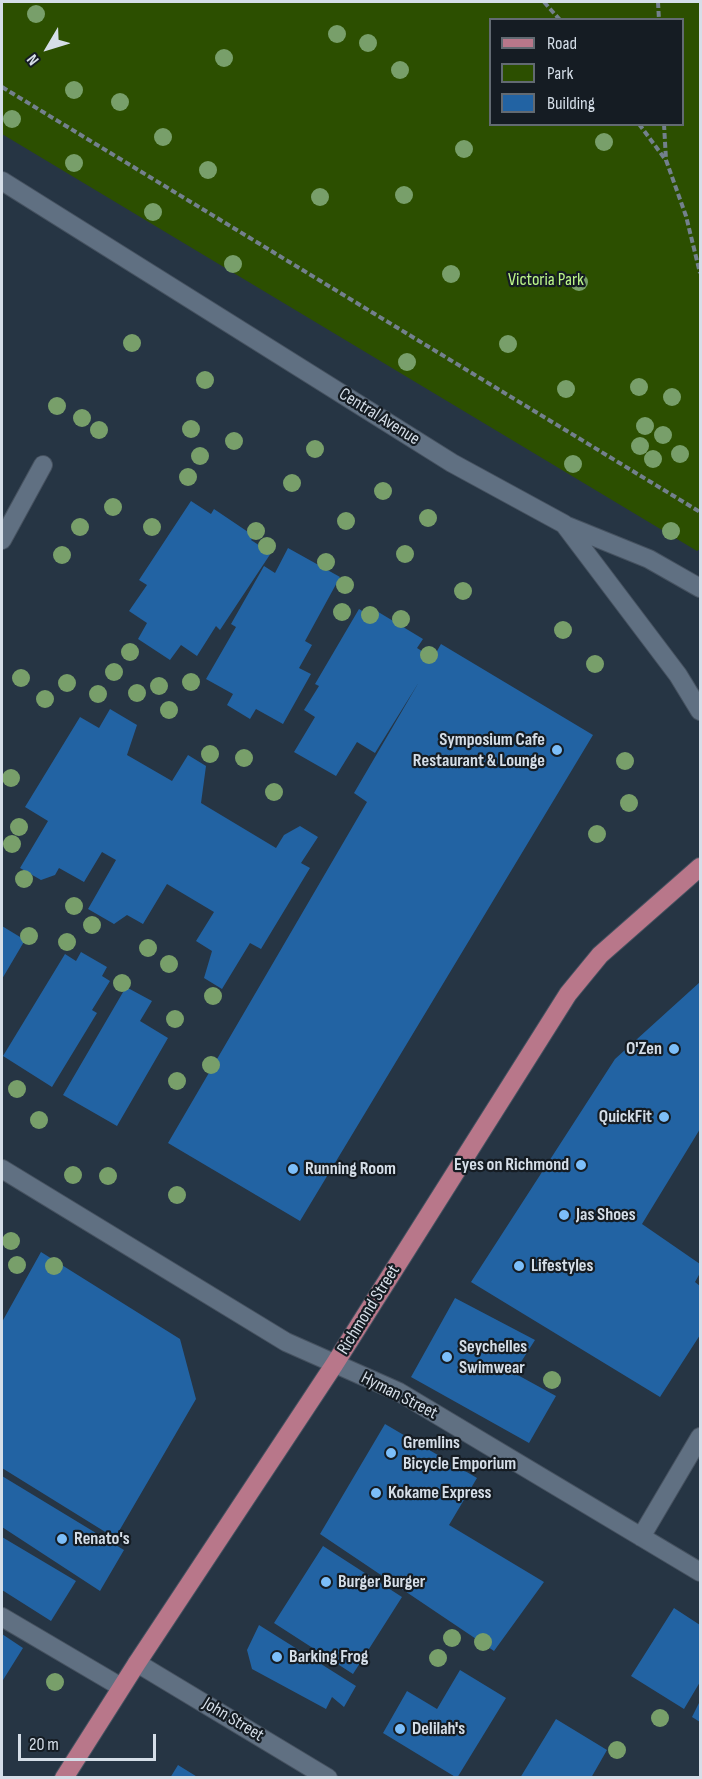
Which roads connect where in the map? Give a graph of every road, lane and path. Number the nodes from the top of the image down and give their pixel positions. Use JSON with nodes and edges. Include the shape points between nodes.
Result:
{"nodes":[{"id":1,"x":544,"y":2,"type":"edge"},
{"id":2,"x":658,"y":2,"type":"edge"},
{"id":3,"x":558,"y":18,"type":"edge"},
{"id":4,"x":659,"y":18,"type":"edge"},
{"id":5,"x":2,"y":87,"type":"edge"},
{"id":6,"x":640,"y":126,"type":"edge"},
{"id":7,"x":664,"y":126,"type":"edge"},
{"id":8,"x":666,"y":160,"type":"junction"},
{"id":9,"x":2,"y":181,"type":"edge"},
{"id":10,"x":700,"y":273,"type":"edge"},
{"id":11,"x":43,"y":465,"type":"dead end"},
{"id":12,"x":700,"y":512,"type":"edge"},
{"id":13,"x":564,"y":524,"type":"junction"},
{"id":14,"x":2,"y":540,"type":"edge"},
{"id":15,"x":700,"y":588,"type":"edge"},
{"id":16,"x":700,"y":711,"type":"edge"},
{"id":17,"x":700,"y":867,"type":"edge"},
{"id":18,"x":2,"y":1169,"type":"edge"},
{"id":19,"x":334,"y":1365,"type":"junction"},
{"id":20,"x":700,"y":1437,"type":"edge"},
{"id":21,"x":641,"y":1537,"type":"junction"},
{"id":22,"x":700,"y":1572,"type":"edge"},
{"id":23,"x":2,"y":1617,"type":"edge"},
{"id":24,"x":137,"y":1663,"type":"junction"},
{"id":25,"x":121,"y":1688,"type":"junction"},
{"id":26,"x":64,"y":1778,"type":"edge"},
{"id":27,"x":328,"y":1778,"type":"edge"}],
"edges":[{"from":1,"to":3,"type":"path"},
{"from":2,"to":4,"type":"path"},
{"from":5,"to":12,"type":"path"},
{"from":6,"to":8,"type":"path"},
{"from":7,"to":8,"type":"path"},
{"from":8,"to":10,"type":"path","via":[[686,216]]},
{"from":9,"to":13,"type":"street","name":"Central Avenue","via":[[452,463]]},
{"from":11,"to":14,"type":"street"},
{"from":13,"to":15,"type":"street","via":[[649,559]]},
{"from":13,"to":16,"type":"street","name":"Central Avenue","via":[[678,675]]},
{"from":17,"to":19,"type":"main road","name":"Richmond Street","via":[[600,955],[568,994]]},
{"from":18,"to":19,"type":"street","name":"Hyman Street","via":[[286,1342]]},
{"from":19,"to":21,"type":"street","name":"Hyman Street","via":[[399,1392]]},
{"from":19,"to":24,"type":"main road","name":"Richmond Street"},
{"from":20,"to":21,"type":"street"},
{"from":21,"to":22,"type":"street","name":"Hyman Street"},
{"from":23,"to":25,"type":"street"},
{"from":24,"to":25,"type":"main road","name":"Richmond Street"},
{"from":24,"to":27,"type":"street","name":"John Street"},
{"from":25,"to":26,"type":"main road","name":"Richmond Street"}]}
